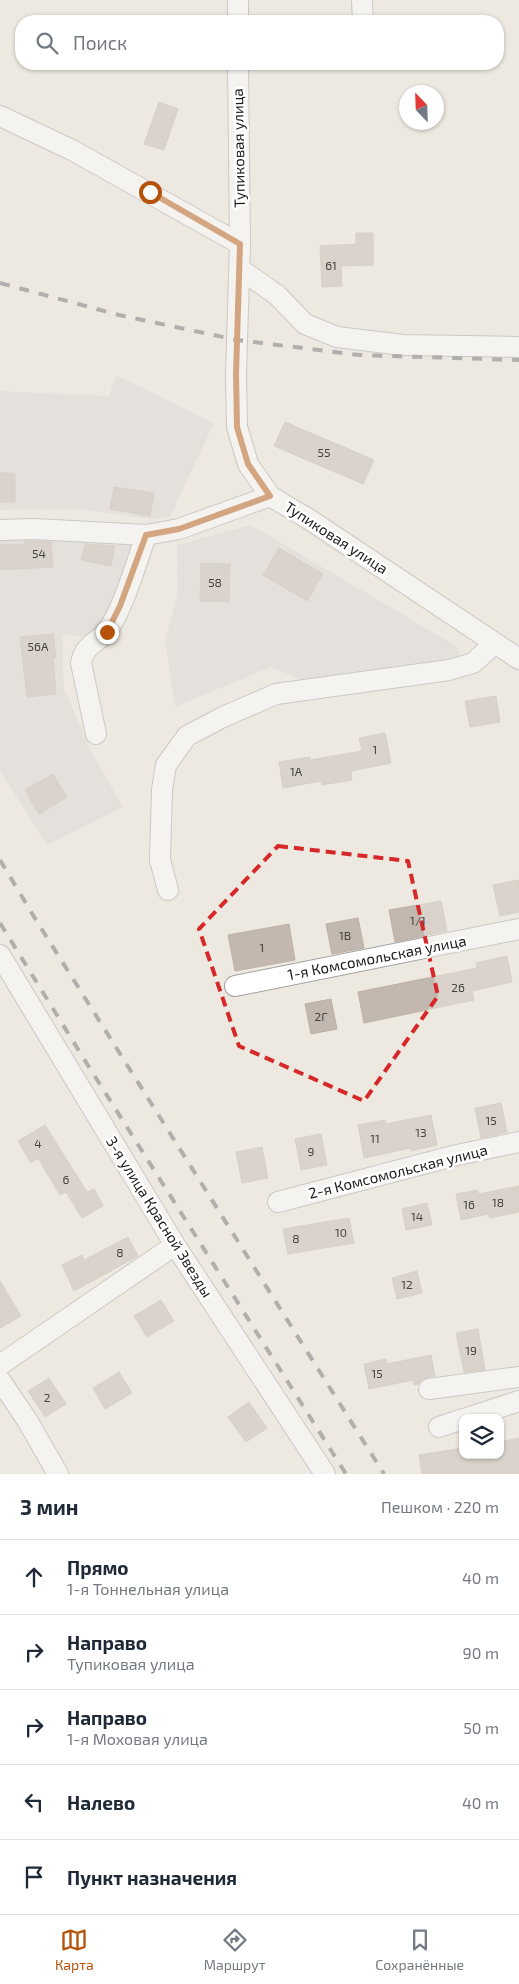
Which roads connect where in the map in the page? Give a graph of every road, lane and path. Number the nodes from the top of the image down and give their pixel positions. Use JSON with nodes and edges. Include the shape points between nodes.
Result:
{"nodes":[{"id":1,"x":238,"y":0,"type":"edge"},
{"id":2,"x":362,"y":0,"type":"edge"},
{"id":3,"x":238,"y":15,"type":"edge"},
{"id":4,"x":363,"y":15,"type":"edge"},
{"id":5,"x":238,"y":70,"type":"edge"},
{"id":6,"x":0,"y":116,"type":"edge"},
{"id":7,"x":240,"y":244,"type":"junction"},
{"id":8,"x":240,"y":269,"type":"junction"},
{"id":9,"x":519,"y":347,"type":"edge"},
{"id":10,"x":270,"y":496,"type":"junction"},
{"id":11,"x":0,"y":530,"type":"edge"},
{"id":12,"x":146,"y":535,"type":"junction"},
{"id":13,"x":495,"y":643,"type":"junction"},
{"id":14,"x":519,"y":659,"type":"edge"},
{"id":15,"x":96,"y":734,"type":"dead end"},
{"id":16,"x":168,"y":890,"type":"dead end"},
{"id":17,"x":519,"y":929,"type":"edge"},
{"id":18,"x":0,"y":955,"type":"edge"},
{"id":19,"x":235,"y":986,"type":"dead end"},
{"id":20,"x":519,"y":1142,"type":"edge"},
{"id":21,"x":278,"y":1202,"type":"dead end"},
{"id":22,"x":175,"y":1244,"type":"junction"},
{"id":23,"x":0,"y":1365,"type":"edge"},
{"id":24,"x":519,"y":1377,"type":"edge"},
{"id":25,"x":0,"y":1380,"type":"edge"},
{"id":26,"x":477,"y":1382,"type":"junction"},
{"id":27,"x":429,"y":1389,"type":"dead end"},
{"id":28,"x":519,"y":1401,"type":"edge"},
{"id":29,"x":475,"y":1414,"type":"edge"},
{"id":30,"x":478,"y":1414,"type":"edge"},
{"id":31,"x":459,"y":1420,"type":"edge"},
{"id":32,"x":439,"y":1427,"type":"dead end"},
{"id":33,"x":58,"y":1474,"type":"edge"},
{"id":34,"x":325,"y":1474,"type":"edge"}],
"edges":[{"from":1,"to":3,"type":"street"},
{"from":2,"to":4,"type":"street"},
{"from":5,"to":7,"type":"street","name":"Тупиковая улица"},
{"from":6,"to":7,"type":"street","via":[[72,150]]},
{"from":7,"to":8,"type":"street","name":"Тупиковая улица"},
{"from":8,"to":9,"type":"street","via":[[277,295],[305,324],[337,337],[403,345]]},
{"from":8,"to":10,"type":"street","name":"Тупиковая улица","via":[[237,427],[248,464]]},
{"from":10,"to":12,"type":"street","via":[[179,529]]},
{"from":10,"to":13,"type":"street","name":"Тупиковая улица"},
{"from":11,"to":12,"type":"street"},
{"from":12,"to":15,"type":"street","via":[[107,632],[83,653],[81,663]]},
{"from":13,"to":14,"type":"street","name":"Тупиковая улица"},
{"from":13,"to":16,"type":"street","via":[[473,664],[450,670],[276,694],[188,736],[166,765],[162,790],[160,860]]},
{"from":17,"to":19,"type":"street","name":"1-я Комсомольская улица"},
{"from":18,"to":22,"type":"street","name":"3-я улица Красной Звезды"},
{"from":20,"to":21,"type":"street","name":"2-я Комсомольская улица"},
{"from":22,"to":23,"type":"street"},
{"from":22,"to":34,"type":"street","name":"3-я улица Красной Звезды"},
{"from":24,"to":26,"type":"street"},
{"from":25,"to":33,"type":"street"},
{"from":26,"to":27,"type":"street"},
{"from":26,"to":29,"type":"street"},
{"from":28,"to":30,"type":"street"},
{"from":31,"to":32,"type":"street"}]}
